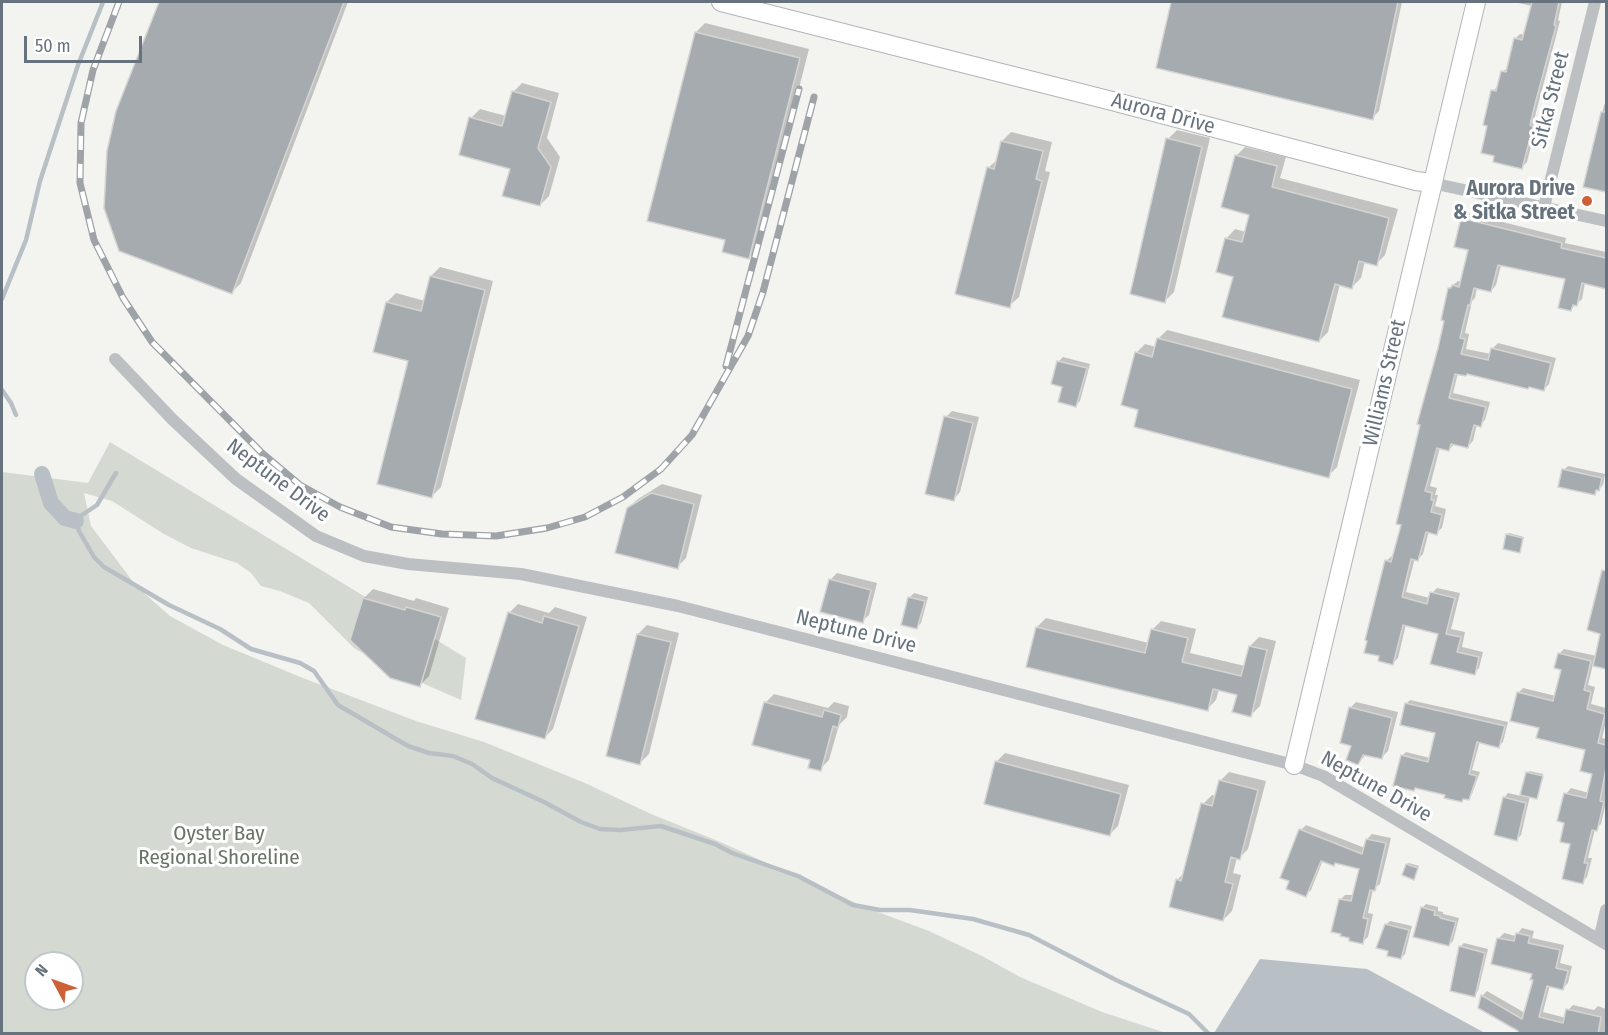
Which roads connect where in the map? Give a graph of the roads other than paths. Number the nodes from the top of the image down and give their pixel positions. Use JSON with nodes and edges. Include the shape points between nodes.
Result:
{"nodes":[{"id":1,"x":721,"y":2,"type":"edge"},
{"id":2,"x":1476,"y":2,"type":"edge"},
{"id":3,"x":1595,"y":2,"type":"edge"},
{"id":4,"x":1432,"y":183,"type":"junction"},
{"id":5,"x":1544,"y":207,"type":"junction"},
{"id":6,"x":1606,"y":221,"type":"edge"},
{"id":7,"x":115,"y":359,"type":"dead end"},
{"id":8,"x":1294,"y":765,"type":"junction"},
{"id":9,"x":1606,"y":910,"type":"edge"},
{"id":10,"x":1603,"y":942,"type":"edge"}],
"edges":[{"from":1,"to":4,"type":"street","name":"Aurora Drive"},
{"from":2,"to":4,"type":"street","name":"Williams Street"},
{"from":3,"to":5,"type":"street","name":"Sitka Street"},
{"from":4,"to":5,"type":"street","name":"Aurora Drive"},
{"from":4,"to":8,"type":"street","name":"Williams Street"},
{"from":5,"to":6,"type":"street","name":"Aurora Drive"},
{"from":7,"to":8,"type":"street","name":"Neptune Drive","via":[[236,479],[316,536],[364,556],[520,574],[678,606]]},
{"from":8,"to":10,"type":"street","name":"Neptune Drive","via":[[1323,776]]},
{"from":9,"to":10,"type":"street"}]}
